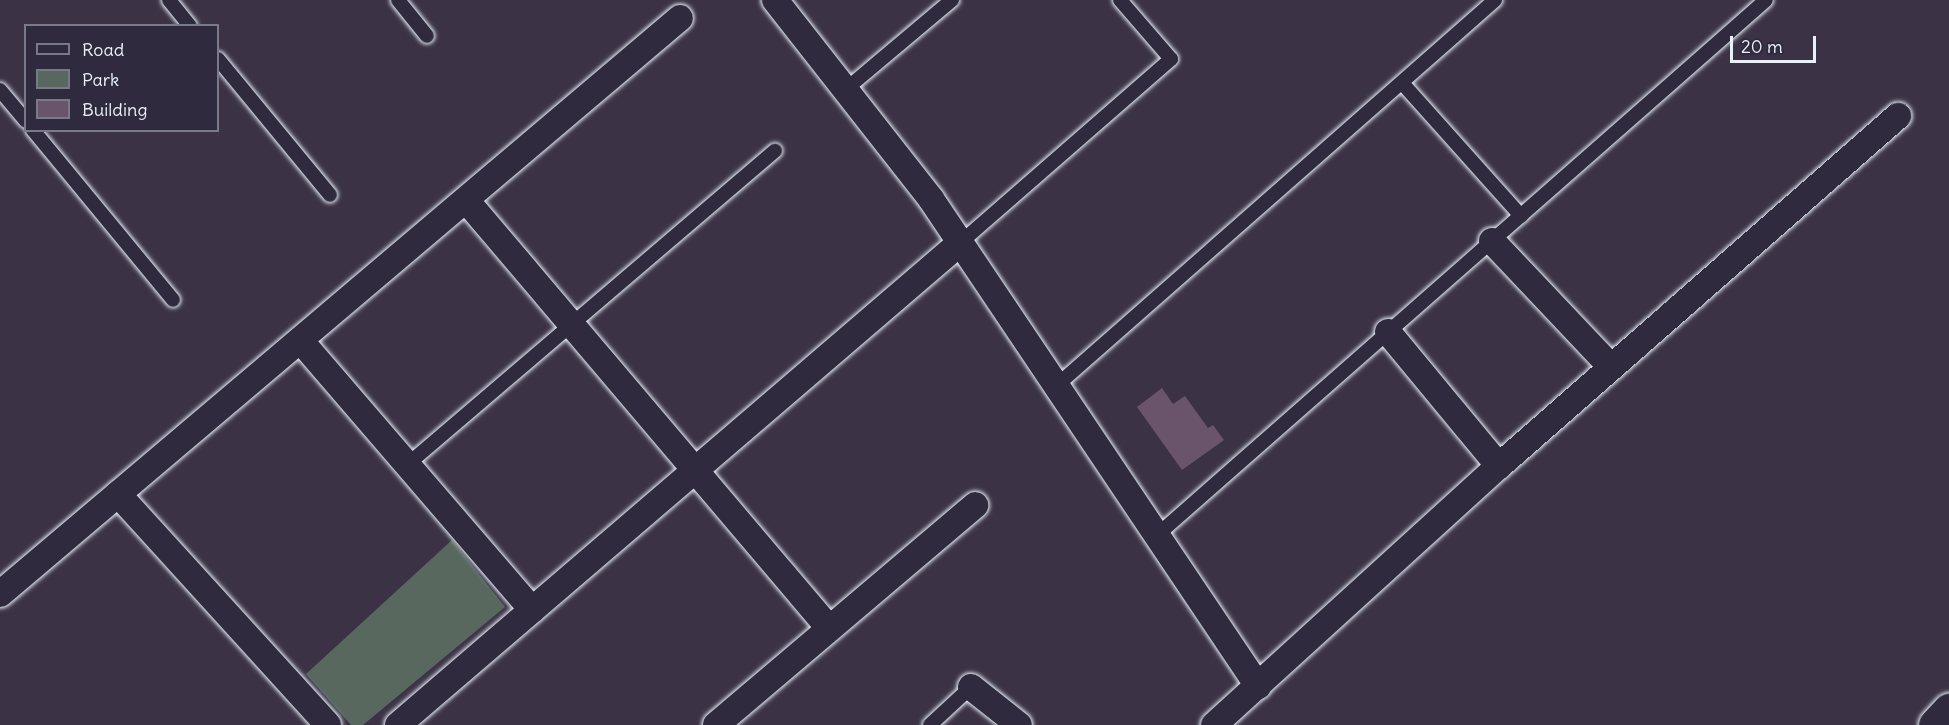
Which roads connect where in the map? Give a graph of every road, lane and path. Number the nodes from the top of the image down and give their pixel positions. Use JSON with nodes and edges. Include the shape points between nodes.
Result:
{"nodes":[{"id":1,"x":169,"y":0,"type":"edge"},
{"id":2,"x":398,"y":0,"type":"edge"},
{"id":3,"x":775,"y":0,"type":"edge"},
{"id":4,"x":952,"y":0,"type":"edge"},
{"id":5,"x":1120,"y":0,"type":"edge"},
{"id":6,"x":1495,"y":0,"type":"edge"},
{"id":7,"x":1766,"y":0,"type":"edge"},
{"id":8,"x":680,"y":18,"type":"dead end"},
{"id":9,"x":188,"y":24,"type":"edge"},
{"id":10,"x":427,"y":36,"type":"dead end"},
{"id":11,"x":219,"y":60,"type":"edge"},
{"id":12,"x":1403,"y":84,"type":"junction"},
{"id":13,"x":0,"y":90,"type":"edge"},
{"id":14,"x":845,"y":90,"type":"junction"},
{"id":15,"x":1899,"y":116,"type":"dead end"},
{"id":16,"x":24,"y":119,"type":"edge"},
{"id":17,"x":35,"y":132,"type":"edge"},
{"id":18,"x":775,"y":151,"type":"dead end"},
{"id":19,"x":330,"y":195,"type":"dead end"},
{"id":20,"x":466,"y":200,"type":"junction"},
{"id":21,"x":1521,"y":216,"type":"junction"},
{"id":22,"x":1491,"y":242,"type":"junction"},
{"id":23,"x":960,"y":243,"type":"junction"},
{"id":24,"x":173,"y":300,"type":"dead end"},
{"id":25,"x":572,"y":324,"type":"junction"},
{"id":26,"x":1388,"y":332,"type":"junction"},
{"id":27,"x":300,"y":340,"type":"junction"},
{"id":28,"x":1611,"y":367,"type":"junction"},
{"id":29,"x":1055,"y":387,"type":"junction"},
{"id":30,"x":407,"y":465,"type":"junction"},
{"id":31,"x":1498,"y":466,"type":"junction"},
{"id":32,"x":696,"y":470,"type":"junction"},
{"id":33,"x":118,"y":494,"type":"junction"},
{"id":34,"x":975,"y":505,"type":"dead end"},
{"id":35,"x":1155,"y":537,"type":"junction"},
{"id":36,"x":0,"y":594,"type":"edge"},
{"id":37,"x":532,"y":610,"type":"junction"},
{"id":38,"x":829,"y":628,"type":"junction"},
{"id":39,"x":1258,"y":686,"type":"junction"},
{"id":40,"x":971,"y":687,"type":"joint"},
{"id":41,"x":1949,"y":710,"type":"edge"},
{"id":42,"x":328,"y":725,"type":"edge"},
{"id":43,"x":398,"y":725,"type":"edge"},
{"id":44,"x":716,"y":725,"type":"edge"},
{"id":45,"x":930,"y":725,"type":"edge"},
{"id":46,"x":1019,"y":725,"type":"edge"},
{"id":47,"x":1214,"y":725,"type":"edge"},
{"id":48,"x":1935,"y":725,"type":"edge"}],
"edges":[{"from":1,"to":9,"type":"lane"},
{"from":2,"to":10,"type":"lane"},
{"from":3,"to":14,"type":"street"},
{"from":4,"to":14,"type":"lane"},
{"from":5,"to":23,"type":"lane","via":[[1171,58]]},
{"from":6,"to":12,"type":"lane"},
{"from":7,"to":21,"type":"lane"},
{"from":8,"to":20,"type":"street"},
{"from":11,"to":19,"type":"lane"},
{"from":12,"to":21,"type":"lane"},
{"from":12,"to":29,"type":"lane"},
{"from":13,"to":16,"type":"lane"},
{"from":14,"to":23,"type":"street"},
{"from":15,"to":28,"type":"street"},
{"from":17,"to":24,"type":"lane"},
{"from":18,"to":25,"type":"lane"},
{"from":20,"to":25,"type":"street"},
{"from":20,"to":27,"type":"street"},
{"from":21,"to":22,"type":"lane"},
{"from":22,"to":26,"type":"lane"},
{"from":22,"to":28,"type":"street"},
{"from":23,"to":29,"type":"street"},
{"from":23,"to":32,"type":"street"},
{"from":25,"to":30,"type":"lane"},
{"from":25,"to":32,"type":"street"},
{"from":26,"to":31,"type":"street"},
{"from":26,"to":35,"type":"lane"},
{"from":27,"to":30,"type":"street"},
{"from":27,"to":33,"type":"street"},
{"from":28,"to":31,"type":"street"},
{"from":29,"to":35,"type":"street"},
{"from":30,"to":37,"type":"street"},
{"from":31,"to":39,"type":"street"},
{"from":32,"to":37,"type":"street"},
{"from":32,"to":38,"type":"street"},
{"from":33,"to":36,"type":"street"},
{"from":33,"to":42,"type":"street"},
{"from":34,"to":38,"type":"street"},
{"from":35,"to":39,"type":"street"},
{"from":37,"to":43,"type":"street"},
{"from":38,"to":44,"type":"street"},
{"from":39,"to":47,"type":"street"},
{"from":40,"to":45,"type":"lane"},
{"from":40,"to":46,"type":"street"},
{"from":41,"to":48,"type":"street"}]}
